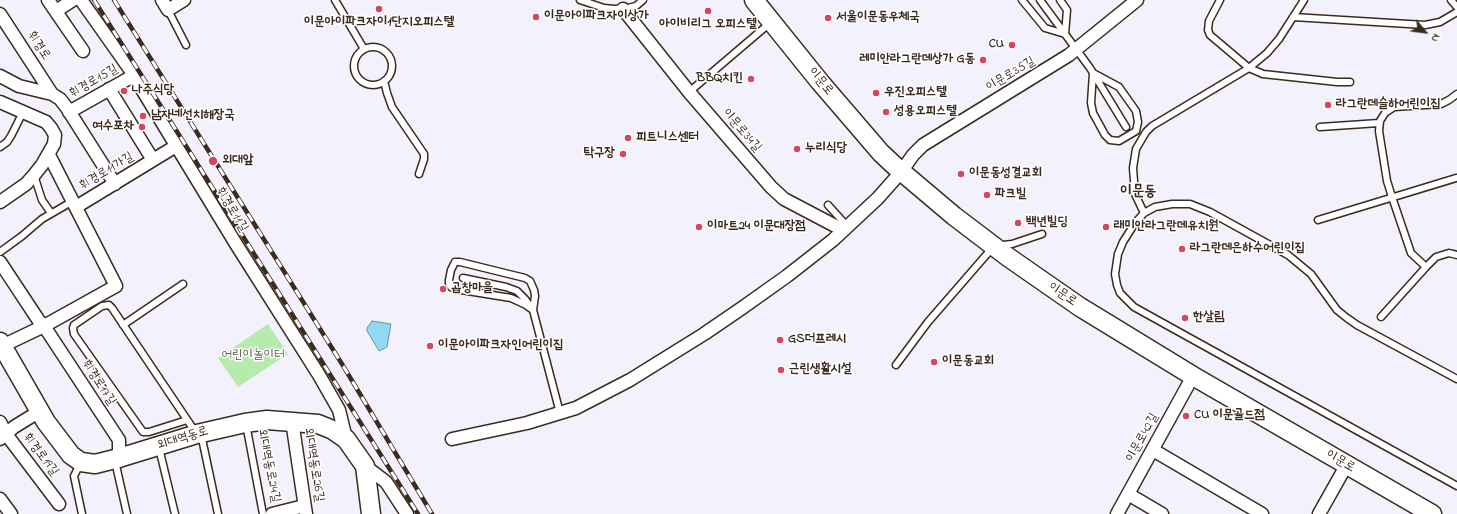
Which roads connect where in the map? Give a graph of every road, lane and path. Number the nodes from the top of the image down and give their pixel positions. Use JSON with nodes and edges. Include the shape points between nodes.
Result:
{"nodes":[{"id":1,"x":48,"y":0,"type":"edge"},
{"id":2,"x":73,"y":0,"type":"edge"},
{"id":3,"x":81,"y":0,"type":"edge"},
{"id":4,"x":184,"y":0,"type":"edge"},
{"id":5,"x":334,"y":0,"type":"edge"},
{"id":6,"x":580,"y":0,"type":"edge"},
{"id":7,"x":644,"y":0,"type":"edge"},
{"id":8,"x":754,"y":0,"type":"edge"},
{"id":9,"x":1022,"y":0,"type":"edge"},
{"id":10,"x":1040,"y":0,"type":"edge"},
{"id":11,"x":1060,"y":0,"type":"edge"},
{"id":12,"x":1137,"y":0,"type":"edge"},
{"id":13,"x":1220,"y":0,"type":"edge"},
{"id":14,"x":1304,"y":0,"type":"edge"},
{"id":15,"x":1451,"y":0,"type":"edge"},
{"id":16,"x":165,"y":5,"type":"edge"},
{"id":17,"x":1457,"y":8,"type":"edge"},
{"id":18,"x":624,"y":9,"type":"junction"},
{"id":19,"x":56,"y":11,"type":"junction"},
{"id":20,"x":1457,"y":12,"type":"edge"},
{"id":21,"x":0,"y":14,"type":"edge"},
{"id":22,"x":1293,"y":17,"type":"junction"},
{"id":23,"x":771,"y":22,"type":"junction"},
{"id":24,"x":1065,"y":34,"type":"junction"},
{"id":25,"x":186,"y":45,"type":"dead end"},
{"id":26,"x":364,"y":49,"type":"junction"},
{"id":27,"x":1077,"y":49,"type":"junction"},
{"id":28,"x":83,"y":51,"type":"dead end"},
{"id":29,"x":1249,"y":68,"type":"junction"},
{"id":30,"x":1093,"y":73,"type":"junction"},
{"id":31,"x":0,"y":76,"type":"edge"},
{"id":32,"x":133,"y":76,"type":"junction"},
{"id":33,"x":384,"y":81,"type":"junction"},
{"id":34,"x":1350,"y":82,"type":"dead end"},
{"id":35,"x":109,"y":89,"type":"junction"},
{"id":36,"x":689,"y":92,"type":"junction"},
{"id":37,"x":52,"y":94,"type":"junction"},
{"id":38,"x":1457,"y":94,"type":"edge"},
{"id":39,"x":0,"y":102,"type":"edge"},
{"id":40,"x":23,"y":112,"type":"junction"},
{"id":41,"x":70,"y":112,"type":"junction"},
{"id":42,"x":1379,"y":123,"type":"junction"},
{"id":43,"x":1126,"y":127,"type":"dead end"},
{"id":44,"x":1320,"y":127,"type":"dead end"},
{"id":45,"x":176,"y":146,"type":"junction"},
{"id":46,"x":0,"y":147,"type":"edge"},
{"id":47,"x":48,"y":155,"type":"junction"},
{"id":48,"x":153,"y":160,"type":"junction"},
{"id":49,"x":901,"y":172,"type":"junction"},
{"id":50,"x":419,"y":174,"type":"dead end"},
{"id":51,"x":34,"y":175,"type":"junction"},
{"id":52,"x":1456,"y":178,"type":"dead end"},
{"id":53,"x":115,"y":184,"type":"junction"},
{"id":54,"x":1392,"y":197,"type":"junction"},
{"id":55,"x":0,"y":202,"type":"edge"},
{"id":56,"x":74,"y":204,"type":"junction"},
{"id":57,"x":828,"y":205,"type":"dead end"},
{"id":58,"x":51,"y":213,"type":"junction"},
{"id":59,"x":1144,"y":213,"type":"junction"},
{"id":60,"x":1318,"y":220,"type":"dead end"},
{"id":61,"x":845,"y":228,"type":"junction"},
{"id":62,"x":1042,"y":234,"type":"dead end"},
{"id":63,"x":994,"y":246,"type":"junction"},
{"id":64,"x":0,"y":252,"type":"edge"},
{"id":65,"x":1457,"y":255,"type":"edge"},
{"id":66,"x":0,"y":262,"type":"edge"},
{"id":67,"x":1426,"y":267,"type":"junction"},
{"id":68,"x":463,"y":278,"type":"dead end"},
{"id":69,"x":183,"y":284,"type":"dead end"},
{"id":70,"x":533,"y":310,"type":"junction"},
{"id":71,"x":1381,"y":317,"type":"dead end"},
{"id":72,"x":123,"y":325,"type":"junction"},
{"id":73,"x":44,"y":326,"type":"junction"},
{"id":74,"x":1,"y":345,"type":"edge"},
{"id":75,"x":896,"y":365,"type":"dead end"},
{"id":76,"x":1193,"y":376,"type":"junction"},
{"id":77,"x":1457,"y":379,"type":"edge"},
{"id":78,"x":40,"y":411,"type":"junction"},
{"id":79,"x":560,"y":413,"type":"junction"},
{"id":80,"x":292,"y":421,"type":"junction"},
{"id":81,"x":0,"y":422,"type":"edge"},
{"id":82,"x":245,"y":423,"type":"junction"},
{"id":83,"x":195,"y":429,"type":"junction"},
{"id":84,"x":3,"y":436,"type":"edge"},
{"id":85,"x":346,"y":439,"type":"junction"},
{"id":86,"x":452,"y":439,"type":"dead end"},
{"id":87,"x":158,"y":446,"type":"junction"},
{"id":88,"x":1152,"y":450,"type":"junction"},
{"id":89,"x":117,"y":459,"type":"junction"},
{"id":90,"x":81,"y":462,"type":"junction"},
{"id":91,"x":365,"y":466,"type":"junction"},
{"id":92,"x":1346,"y":466,"type":"junction"},
{"id":93,"x":1457,"y":486,"type":"edge"},
{"id":94,"x":1128,"y":494,"type":"junction"},
{"id":95,"x":0,"y":499,"type":"edge"},
{"id":96,"x":59,"y":504,"type":"dead end"},
{"id":97,"x":305,"y":510,"type":"edge"},
{"id":98,"x":11,"y":514,"type":"edge"},
{"id":99,"x":82,"y":514,"type":"edge"},
{"id":100,"x":127,"y":514,"type":"edge"},
{"id":101,"x":175,"y":514,"type":"edge"},
{"id":102,"x":218,"y":514,"type":"edge"},
{"id":103,"x":263,"y":514,"type":"edge"},
{"id":104,"x":272,"y":514,"type":"edge"},
{"id":105,"x":371,"y":514,"type":"edge"},
{"id":106,"x":407,"y":514,"type":"edge"},
{"id":107,"x":1117,"y":514,"type":"edge"},
{"id":108,"x":1162,"y":514,"type":"edge"},
{"id":109,"x":1262,"y":514,"type":"edge"},
{"id":110,"x":1319,"y":514,"type":"edge"},
{"id":111,"x":1432,"y":514,"type":"edge"}],
"edges":[{"from":1,"to":19,"type":"street"},
{"from":2,"to":19,"type":"street"},
{"from":3,"to":32,"type":"street","name":"휘경로11길"},
{"from":4,"to":16,"type":"street"},
{"from":5,"to":26,"type":"lane"},
{"from":6,"to":18,"type":"lane","via":[[604,8]]},
{"from":7,"to":18,"type":"lane","via":[[636,6]]},
{"from":8,"to":23,"type":"main road","name":"이문로"},
{"from":9,"to":24,"type":"lane","via":[[1045,28]]},
{"from":10,"to":24,"type":"lane"},
{"from":11,"to":24,"type":"lane","via":[[1067,10]]},
{"from":12,"to":27,"type":"street","name":"이문로35길"},
{"from":13,"to":29,"type":"lane","via":[[1209,21],[1210,35]]},
{"from":14,"to":22,"type":"lane"},
{"from":15,"to":17,"type":"lane"},
{"from":16,"to":25,"type":"lane"},
{"from":18,"to":36,"type":"street","name":"이문로34길"},
{"from":19,"to":28,"type":"street"},
{"from":20,"to":22,"type":"lane","via":[[1440,22],[1425,24]]},
{"from":21,"to":37,"type":"street","name":"휘경로"},
{"from":22,"to":29,"type":"lane","via":[[1273,46]]},
{"from":23,"to":36,"type":"lane"},
{"from":23,"to":49,"type":"main road","name":"이문로","via":[[869,140]]},
{"from":24,"to":27,"type":"lane"},
{"from":26,"to":33,"type":"lane","via":[[376,47],[387,53],[392,71]]},
{"from":26,"to":33,"type":"lane","via":[[354,63],[356,76],[360,81],[372,86]]},
{"from":27,"to":30,"type":"lane"},
{"from":27,"to":49,"type":"street","name":"이문로35길","via":[[923,145]]},
{"from":29,"to":34,"type":"lane","via":[[1263,74]]},
{"from":29,"to":59,"type":"lane","via":[[1146,132],[1136,149],[1133,168],[1135,194]]},
{"from":30,"to":30,"type":"lane","via":[[1091,103],[1105,135],[1110,140],[1119,141],[1133,134],[1138,122],[1136,111],[1119,87]]},
{"from":30,"to":43,"type":"lane"},
{"from":31,"to":37,"type":"street","name":"휘경로15길","via":[[19,86]]},
{"from":32,"to":35,"type":"street","name":"휘경로15길"},
{"from":32,"to":45,"type":"street","name":"휘경로11길"},
{"from":33,"to":50,"type":"lane","via":[[392,107],[424,154]]},
{"from":35,"to":41,"type":"street","name":"휘경로15길"},
{"from":35,"to":48,"type":"street","name":"휘경로11가길"},
{"from":36,"to":61,"type":"street","name":"이문로34길","via":[[784,199]]},
{"from":37,"to":41,"type":"street","name":"휘경로15길","via":[[60,99]]},
{"from":38,"to":42,"type":"lane","via":[[1434,105],[1394,107],[1385,113]]},
{"from":39,"to":40,"type":"street"},
{"from":40,"to":46,"type":"lane","via":[[11,136]]},
{"from":40,"to":47,"type":"street","via":[[46,122],[51,128],[55,135],[54,144]]},
{"from":41,"to":53,"type":"street","name":"휘경로15길"},
{"from":42,"to":44,"type":"lane"},
{"from":42,"to":54,"type":"lane","via":[[1387,181]]},
{"from":45,"to":48,"type":"street","name":"휘경로11가길"},
{"from":45,"to":85,"type":"street","name":"휘경로11길","via":[[339,410]]},
{"from":47,"to":51,"type":"street"},
{"from":47,"to":56,"type":"street","name":"휘경로11가길"},
{"from":48,"to":53,"type":"street","name":"휘경로11가길"},
{"from":49,"to":61,"type":"street","name":"이문로35길","via":[[878,198]]},
{"from":49,"to":63,"type":"main road","name":"이문로"},
{"from":51,"to":55,"type":"street","via":[[26,184]]},
{"from":51,"to":58,"type":"lane","via":[[42,200]]},
{"from":52,"to":54,"type":"lane"},
{"from":53,"to":56,"type":"street","name":"휘경로11가길"},
{"from":54,"to":60,"type":"lane"},
{"from":54,"to":67,"type":"lane","via":[[1411,253]]},
{"from":56,"to":58,"type":"lane","name":"휘경로11가길"},
{"from":56,"to":73,"type":"street","name":"휘경로11가길","via":[[116,286]]},
{"from":57,"to":61,"type":"lane"},
{"from":58,"to":64,"type":"lane","name":"휘경로11가길"},
{"from":59,"to":77,"type":"lane","via":[[1155,207],[1172,204],[1190,204],[1210,212],[1294,260],[1311,274],[1336,310],[1357,325]]},
{"from":59,"to":93,"type":"lane","via":[[1123,242],[1116,263],[1115,274],[1120,293],[1134,307]]},
{"from":61,"to":79,"type":"street","name":"이문로35길","via":[[787,276],[704,334],[624,384],[576,408]]},
{"from":62,"to":63,"type":"lane","via":[[1012,244]]},
{"from":63,"to":75,"type":"lane","via":[[928,322]]},
{"from":63,"to":76,"type":"main road","name":"이문로","via":[[1080,307]]},
{"from":65,"to":67,"type":"lane","via":[[1449,253],[1436,256]]},
{"from":66,"to":73,"type":"street","name":"휘경로17길"},
{"from":67,"to":71,"type":"lane"},
{"from":68,"to":70,"type":"lane","via":[[517,291]]},
{"from":69,"to":72,"type":"lane"},
{"from":70,"to":70,"type":"lane","via":[[534,290],[530,281],[525,278],[460,262],[453,266],[449,284],[455,289],[511,298]]},
{"from":70,"to":79,"type":"lane"},
{"from":72,"to":83,"type":"lane"},
{"from":72,"to":83,"type":"lane","via":[[112,308],[105,305],[76,322],[73,328],[74,334],[143,432]]},
{"from":73,"to":74,"type":"street"},
{"from":73,"to":89,"type":"street","name":"휘경로17길","via":[[117,437]]},
{"from":74,"to":78,"type":"main road"},
{"from":76,"to":88,"type":"street","name":"이문로42길"},
{"from":76,"to":92,"type":"main road","name":"이문로"},
{"from":78,"to":84,"type":"street"},
{"from":78,"to":90,"type":"main road","via":[[70,455]]},
{"from":79,"to":86,"type":"street","name":"이문로35길"},
{"from":80,"to":82,"type":"main road","name":"외대역동로","via":[[267,420]]},
{"from":80,"to":85,"type":"main road","name":"외대역동로","via":[[318,424]]},
{"from":80,"to":97,"type":"street","name":"외대역동로26길"},
{"from":81,"to":84,"type":"street","name":"휘경로19길"},
{"from":82,"to":83,"type":"main road","name":"외대역동로"},
{"from":82,"to":103,"type":"lane","name":"외대역동로24길"},
{"from":83,"to":87,"type":"main road","name":"외대역동로"},
{"from":83,"to":102,"type":"lane"},
{"from":84,"to":96,"type":"street","name":"휘경로19길"},
{"from":85,"to":91,"type":"main road","name":"외대역동로"},
{"from":87,"to":89,"type":"main road","name":"외대역동로"},
{"from":87,"to":101,"type":"lane"},
{"from":88,"to":94,"type":"street","name":"이문로42길"},
{"from":88,"to":109,"type":"street"},
{"from":89,"to":90,"type":"main road","name":"외대역동로","via":[[95,464]]},
{"from":89,"to":100,"type":"lane"},
{"from":90,"to":99,"type":"lane","via":[[74,476]]},
{"from":91,"to":105,"type":"main road","name":"외대역동로"},
{"from":91,"to":106,"type":"street","via":[[386,482]]},
{"from":92,"to":110,"type":"street"},
{"from":92,"to":111,"type":"main road","name":"이문로"},
{"from":94,"to":107,"type":"street","name":"이문로42길"},
{"from":94,"to":108,"type":"street"},
{"from":95,"to":98,"type":"street"},
{"from":97,"to":104,"type":"street","name":"외대역동로24길"}]}
